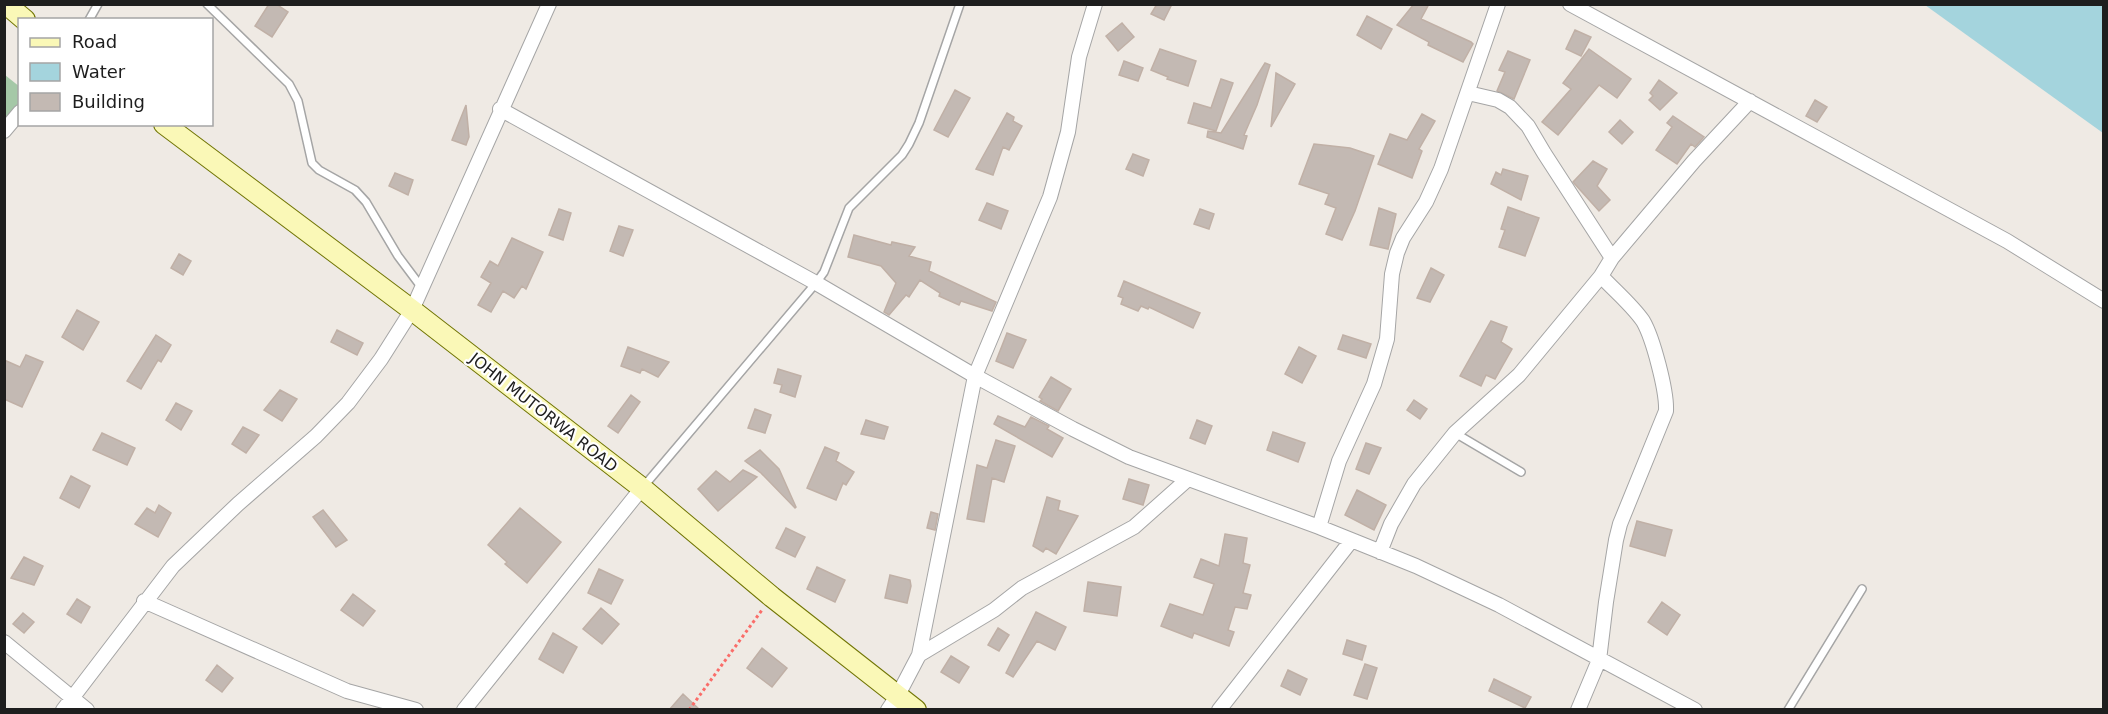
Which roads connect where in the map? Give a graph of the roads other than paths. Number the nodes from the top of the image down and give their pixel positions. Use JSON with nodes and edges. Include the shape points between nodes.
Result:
{"nodes":[{"id":1,"x":6,"y":4,"type":"edge"},
{"id":2,"x":98,"y":4,"type":"edge"},
{"id":3,"x":207,"y":4,"type":"edge"},
{"id":4,"x":549,"y":4,"type":"edge"},
{"id":5,"x":960,"y":4,"type":"edge"},
{"id":6,"x":1095,"y":4,"type":"edge"},
{"id":7,"x":1498,"y":4,"type":"edge"},
{"id":8,"x":1570,"y":4,"type":"edge"},
{"id":9,"x":23,"y":18,"type":"edge"},
{"id":10,"x":90,"y":18,"type":"edge"},
{"id":11,"x":1468,"y":93,"type":"junction"},
{"id":12,"x":1750,"y":101,"type":"junction"},
{"id":13,"x":501,"y":109,"type":"junction"},
{"id":14,"x":18,"y":114,"type":"edge"},
{"id":15,"x":167,"y":126,"type":"edge"},
{"id":16,"x":4,"y":131,"type":"edge"},
{"id":17,"x":1612,"y":258,"type":"junction"},
{"id":18,"x":1601,"y":276,"type":"junction"},
{"id":19,"x":816,"y":283,"type":"junction"},
{"id":20,"x":422,"y":288,"type":"junction"},
{"id":21,"x":2103,"y":301,"type":"edge"},
{"id":22,"x":412,"y":310,"type":"junction"},
{"id":23,"x":975,"y":376,"type":"junction"},
{"id":24,"x":1455,"y":433,"type":"junction"},
{"id":25,"x":1521,"y":472,"type":"dead end"},
{"id":26,"x":1188,"y":479,"type":"junction"},
{"id":27,"x":642,"y":488,"type":"junction"},
{"id":28,"x":1319,"y":527,"type":"junction"},
{"id":29,"x":1351,"y":541,"type":"junction"},
{"id":30,"x":1380,"y":552,"type":"junction"},
{"id":31,"x":1862,"y":589,"type":"dead end"},
{"id":32,"x":144,"y":601,"type":"junction"},
{"id":33,"x":4,"y":642,"type":"edge"},
{"id":34,"x":919,"y":655,"type":"junction"},
{"id":35,"x":1599,"y":660,"type":"junction"},
{"id":36,"x":72,"y":697,"type":"junction"},
{"id":37,"x":893,"y":702,"type":"edge"},
{"id":38,"x":63,"y":710,"type":"edge"},
{"id":39,"x":87,"y":710,"type":"edge"},
{"id":40,"x":416,"y":710,"type":"edge"},
{"id":41,"x":464,"y":710,"type":"edge"},
{"id":42,"x":916,"y":710,"type":"edge"},
{"id":43,"x":1219,"y":710,"type":"edge"},
{"id":44,"x":1578,"y":710,"type":"edge"},
{"id":45,"x":1695,"y":710,"type":"edge"},
{"id":46,"x":1788,"y":710,"type":"edge"}],
"edges":[{"from":1,"to":9,"type":"street"},
{"from":2,"to":10,"type":"lane"},
{"from":3,"to":20,"type":"lane","via":[[289,84],[298,101],[312,163],[355,190],[366,202]]},
{"from":4,"to":13,"type":"street"},
{"from":5,"to":19,"type":"lane","via":[[920,123],[902,155],[849,208]]},
{"from":6,"to":23,"type":"street","via":[[1079,57],[1068,132],[1050,197]]},
{"from":7,"to":11,"type":"street"},
{"from":8,"to":12,"type":"street"},
{"from":11,"to":17,"type":"street","via":[[1498,100],[1528,126]]},
{"from":11,"to":28,"type":"street","via":[[1441,169],[1397,253],[1387,339],[1374,384],[1339,461]]},
{"from":12,"to":17,"type":"street"},
{"from":12,"to":21,"type":"street","via":[[2007,241]]},
{"from":13,"to":19,"type":"street"},
{"from":13,"to":20,"type":"street"},
{"from":14,"to":16,"type":"street"},
{"from":15,"to":22,"type":"street","name":"JOHN MUTORWA ROAD"},
{"from":17,"to":18,"type":"street"},
{"from":18,"to":24,"type":"street","via":[[1519,375]]},
{"from":18,"to":35,"type":"street","via":[[1643,321],[1667,400],[1664,422],[1620,524]]},
{"from":19,"to":23,"type":"street"},
{"from":19,"to":27,"type":"lane"},
{"from":20,"to":22,"type":"street"},
{"from":22,"to":27,"type":"street","name":"JOHN MUTORWA ROAD"},
{"from":22,"to":32,"type":"street","via":[[348,403],[172,566]]},
{"from":23,"to":26,"type":"street","via":[[1120,452]]},
{"from":23,"to":34,"type":"street"},
{"from":24,"to":25,"type":"lane"},
{"from":24,"to":30,"type":"street","via":[[1414,484]]},
{"from":26,"to":28,"type":"street"},
{"from":26,"to":34,"type":"street","via":[[1134,527],[1022,588],[994,610]]},
{"from":27,"to":37,"type":"street","name":"JOHN MUTORWA ROAD"},
{"from":27,"to":41,"type":"street"},
{"from":28,"to":29,"type":"street"},
{"from":29,"to":30,"type":"street"},
{"from":29,"to":43,"type":"street"},
{"from":30,"to":35,"type":"street","via":[[1499,605]]},
{"from":31,"to":46,"type":"lane"},
{"from":32,"to":36,"type":"street"},
{"from":32,"to":40,"type":"street","via":[[347,691]]},
{"from":33,"to":36,"type":"street"},
{"from":34,"to":37,"type":"street"},
{"from":35,"to":44,"type":"street"},
{"from":35,"to":45,"type":"street"},
{"from":36,"to":38,"type":"street"},
{"from":36,"to":39,"type":"street"},
{"from":37,"to":42,"type":"street","name":"JOHN MUTORWA ROAD"}]}
